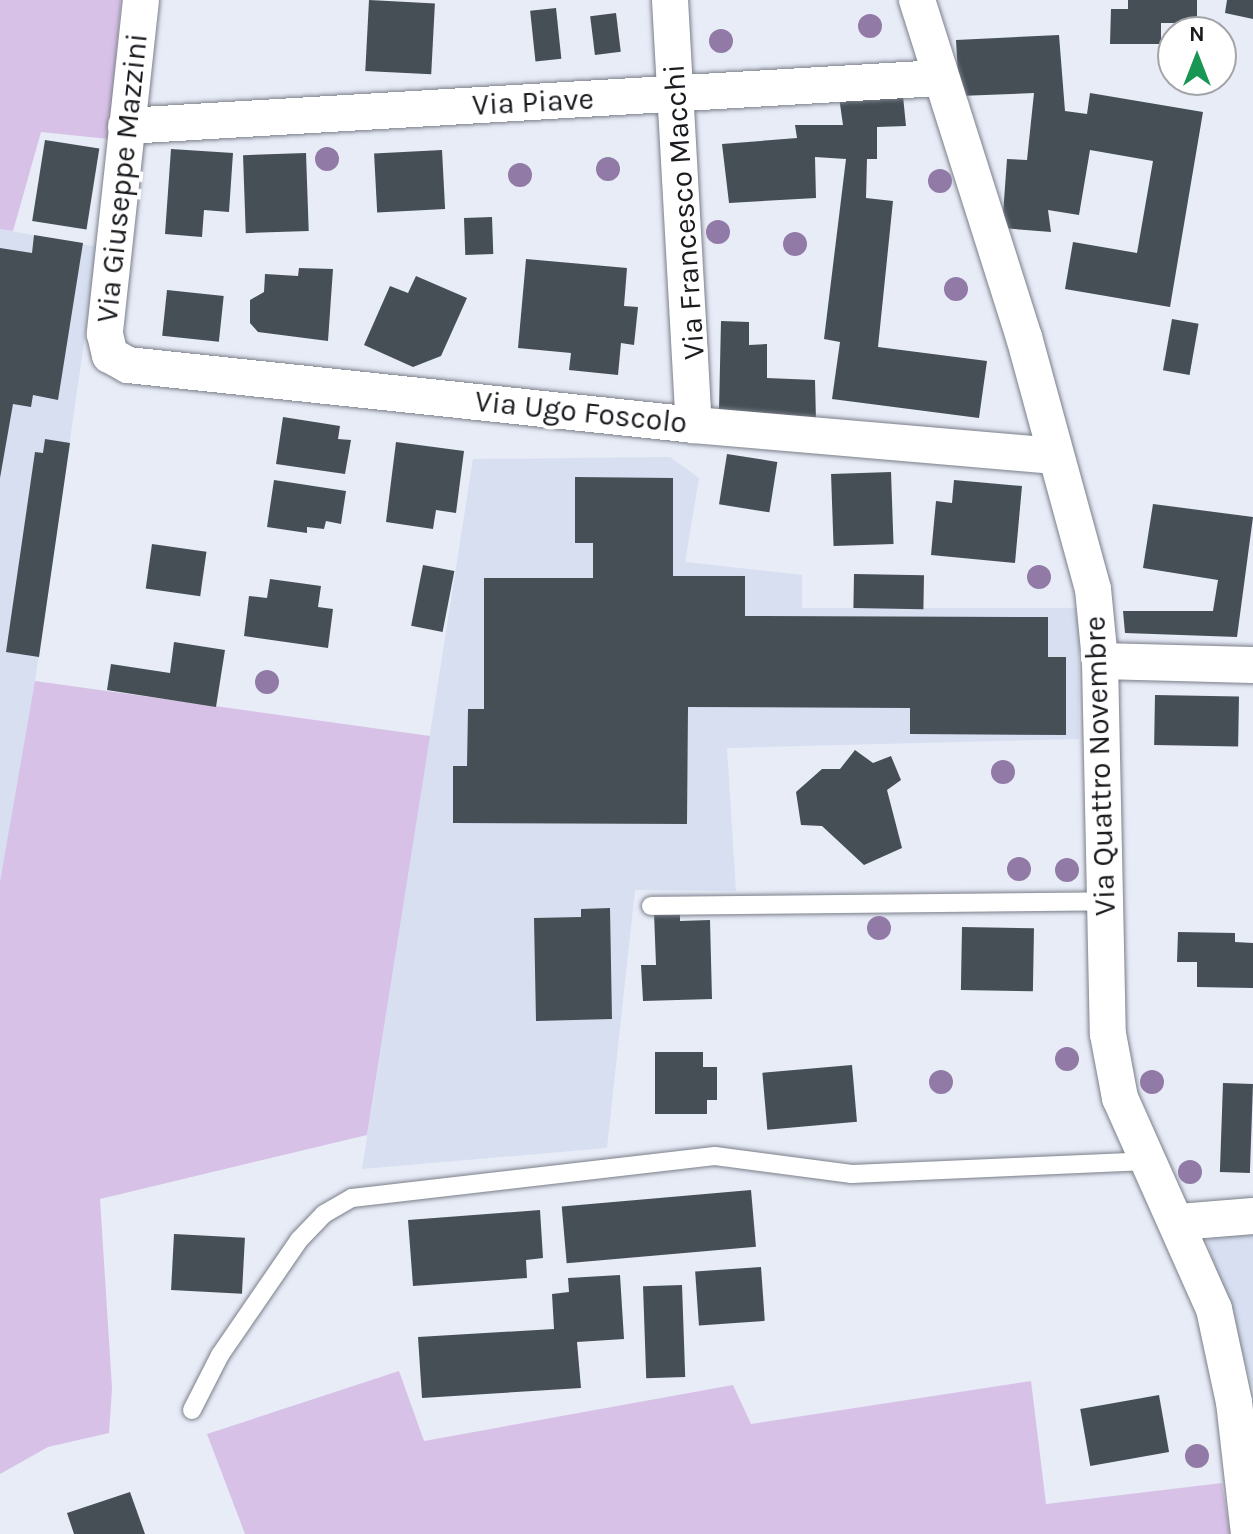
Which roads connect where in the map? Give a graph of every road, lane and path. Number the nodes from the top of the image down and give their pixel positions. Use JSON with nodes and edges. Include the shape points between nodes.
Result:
{"nodes":[{"id":1,"x":141,"y":0,"type":"edge"},
{"id":2,"x":670,"y":0,"type":"edge"},
{"id":3,"x":917,"y":0,"type":"edge"},
{"id":4,"x":939,"y":78,"type":"junction"},
{"id":5,"x":677,"y":93,"type":"junction"},
{"id":6,"x":126,"y":126,"type":"junction"},
{"id":7,"x":110,"y":355,"type":"joint"},
{"id":8,"x":694,"y":425,"type":"junction"},
{"id":9,"x":1055,"y":456,"type":"junction"},
{"id":10,"x":1100,"y":661,"type":"junction"},
{"id":11,"x":1253,"y":665,"type":"edge"},
{"id":12,"x":1105,"y":901,"type":"junction"},
{"id":13,"x":651,"y":906,"type":"dead end"},
{"id":14,"x":1147,"y":1161,"type":"junction"},
{"id":15,"x":1253,"y":1216,"type":"edge"},
{"id":16,"x":1179,"y":1222,"type":"junction"},
{"id":17,"x":1243,"y":1401,"type":"edge"},
{"id":18,"x":192,"y":1410,"type":"dead end"},
{"id":19,"x":1249,"y":1534,"type":"edge"}],
"edges":[{"from":1,"to":6,"type":"street","name":"Via Giuseppe Mazzini"},
{"from":2,"to":5,"type":"street","name":"Via Francesco Macchi"},
{"from":3,"to":4,"type":"street","name":"Via Quattro Novembre"},
{"from":4,"to":5,"type":"street","name":"Via Piave"},
{"from":4,"to":9,"type":"street","name":"Via Quattro Novembre","via":[[1024,337]]},
{"from":5,"to":6,"type":"street","name":"Via Piave"},
{"from":5,"to":8,"type":"street","name":"Via Francesco Macchi"},
{"from":6,"to":7,"type":"street","name":"Via Giuseppe Mazzini","via":[[105,334]]},
{"from":7,"to":8,"type":"street","name":"Via Ugo Foscolo","via":[[128,365]]},
{"from":8,"to":9,"type":"street","name":"Via Ugo Foscolo"},
{"from":9,"to":10,"type":"street","name":"Via Quattro Novembre","via":[[1093,589]]},
{"from":10,"to":11,"type":"street"},
{"from":10,"to":12,"type":"street","name":"Via Quattro Novembre"},
{"from":12,"to":13,"type":"lane"},
{"from":12,"to":14,"type":"street","name":"Via Quattro Novembre","via":[[1108,1034],[1120,1098]]},
{"from":14,"to":16,"type":"street","name":"Via Quattro Novembre"},
{"from":14,"to":18,"type":"lane","via":[[852,1174],[715,1156],[352,1198],[324,1214],[299,1240],[220,1355]]},
{"from":15,"to":16,"type":"street"},
{"from":16,"to":17,"type":"street","name":"Via Quattro Novembre"},
{"from":17,"to":19,"type":"street","name":"Via Quattro Novembre"}]}
